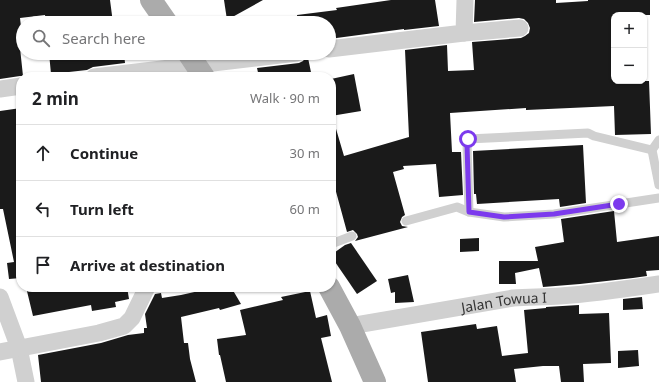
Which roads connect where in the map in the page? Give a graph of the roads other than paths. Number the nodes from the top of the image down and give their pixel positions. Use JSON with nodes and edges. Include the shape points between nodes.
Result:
{"nodes":[{"id":1,"x":151,"y":0,"type":"edge"},
{"id":2,"x":465,"y":0,"type":"edge"},
{"id":3,"x":162,"y":16,"type":"edge"},
{"id":4,"x":520,"y":28,"type":"dead end"},
{"id":5,"x":464,"y":33,"type":"junction"},
{"id":6,"x":336,"y":48,"type":"edge"},
{"id":7,"x":238,"y":60,"type":"edge"},
{"id":8,"x":196,"y":65,"type":"edge"},
{"id":9,"x":136,"y":72,"type":"edge"},
{"id":10,"x":16,"y":87,"type":"edge"},
{"id":11,"x":0,"y":89,"type":"edge"},
{"id":12,"x":659,"y":140,"type":"edge"},
{"id":13,"x":652,"y":150,"type":"junction"},
{"id":14,"x":659,"y":185,"type":"edge"},
{"id":15,"x":659,"y":198,"type":"edge"},
{"id":16,"x":469,"y":212,"type":"junction"},
{"id":17,"x":406,"y":221,"type":"dead end"},
{"id":18,"x":352,"y":236,"type":"dead end"},
{"id":19,"x":336,"y":242,"type":"edge"},
{"id":20,"x":659,"y":284,"type":"edge"},
{"id":21,"x":145,"y":292,"type":"edge"},
{"id":22,"x":332,"y":292,"type":"edge"},
{"id":23,"x":0,"y":296,"type":"edge"},
{"id":24,"x":350,"y":326,"type":"junction"},
{"id":25,"x":19,"y":348,"type":"junction"},
{"id":26,"x":0,"y":352,"type":"edge"},
{"id":27,"x":26,"y":382,"type":"edge"},
{"id":28,"x":375,"y":382,"type":"edge"}],
"edges":[{"from":1,"to":3,"type":"main road"},
{"from":2,"to":5,"type":"street"},
{"from":4,"to":5,"type":"street"},
{"from":5,"to":6,"type":"street"},
{"from":7,"to":8,"type":"street"},
{"from":8,"to":9,"type":"street"},
{"from":10,"to":11,"type":"street"},
{"from":12,"to":13,"type":"lane"},
{"from":13,"to":14,"type":"lane"},
{"from":13,"to":16,"type":"lane","via":[[588,133],[468,139]]},
{"from":15,"to":16,"type":"lane","via":[[554,214],[504,217]]},
{"from":16,"to":17,"type":"lane","via":[[457,208]]},
{"from":18,"to":19,"type":"lane"},
{"from":20,"to":24,"type":"street","name":"Jalan Towua I","via":[[594,293],[513,298]]},
{"from":21,"to":25,"type":"street","via":[[132,318],[124,326]]},
{"from":22,"to":24,"type":"main road"},
{"from":23,"to":25,"type":"street"},
{"from":24,"to":28,"type":"main road"},
{"from":25,"to":26,"type":"street"},
{"from":25,"to":27,"type":"street"}]}
